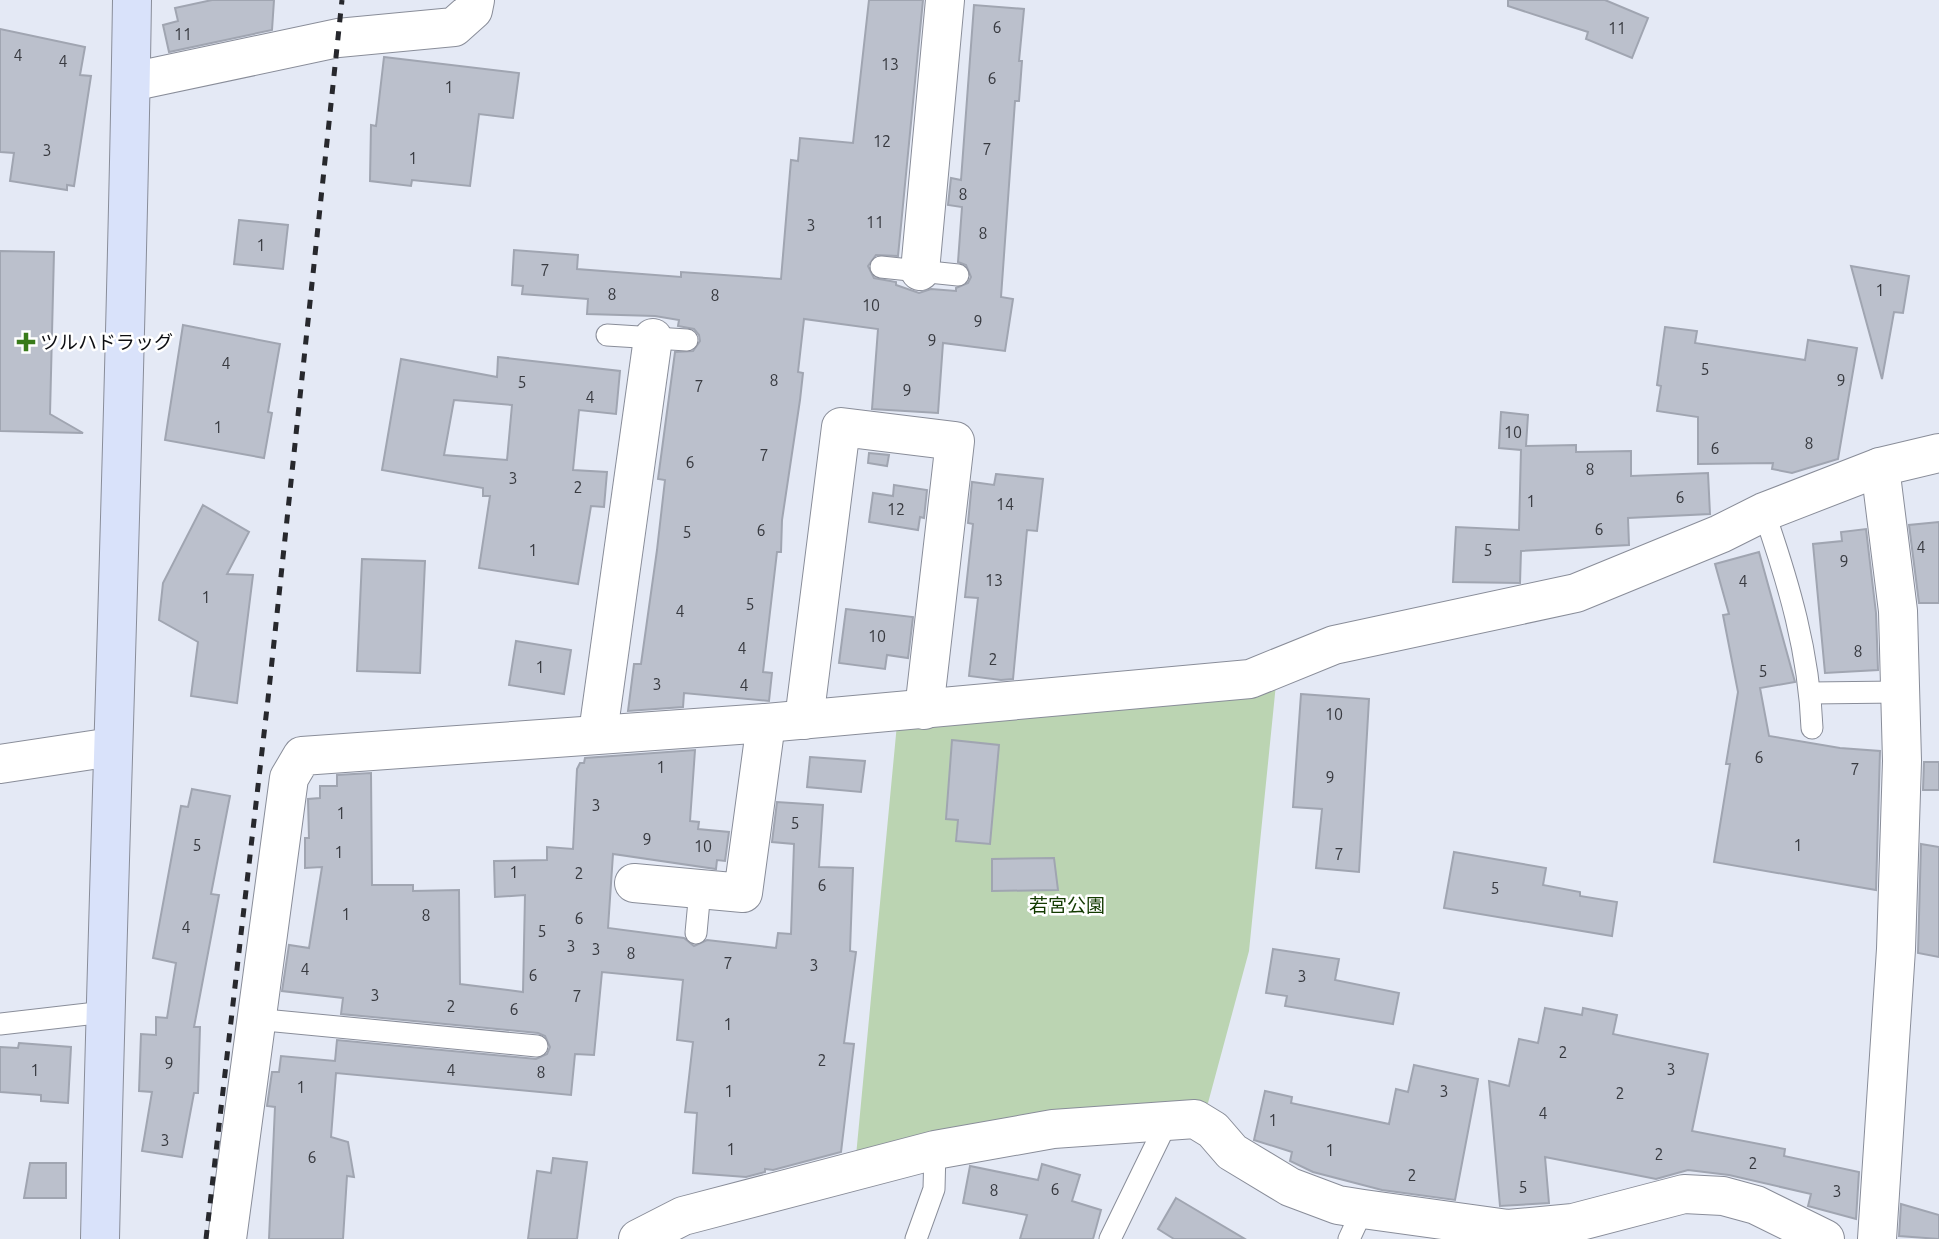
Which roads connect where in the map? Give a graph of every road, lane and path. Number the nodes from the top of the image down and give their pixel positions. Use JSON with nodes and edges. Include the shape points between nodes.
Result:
{"nodes":[{"id":1,"x":132,"y":0,"type":"edge"},
{"id":2,"x":475,"y":0,"type":"edge"},
{"id":3,"x":945,"y":0,"type":"edge"},
{"id":4,"x":131,"y":82,"type":"junction"},
{"id":5,"x":881,"y":267,"type":"dead end"},
{"id":6,"x":920,"y":271,"type":"junction"},
{"id":7,"x":958,"y":275,"type":"dead end"},
{"id":8,"x":607,"y":335,"type":"dead end"},
{"id":9,"x":670,"y":339,"type":"joint"},
{"id":10,"x":1939,"y":453,"type":"edge"},
{"id":11,"x":1880,"y":467,"type":"junction"},
{"id":12,"x":1765,"y":512,"type":"junction"},
{"id":13,"x":1899,"y":692,"type":"junction"},
{"id":14,"x":1810,"y":694,"type":"junction"},
{"id":15,"x":924,"y":710,"type":"junction"},
{"id":16,"x":804,"y":720,"type":"junction"},
{"id":17,"x":766,"y":723,"type":"junction"},
{"id":18,"x":1812,"y":728,"type":"dead end"},
{"id":19,"x":598,"y":733,"type":"junction"},
{"id":20,"x":113,"y":747,"type":"junction"},
{"id":21,"x":0,"y":764,"type":"edge"},
{"id":22,"x":634,"y":883,"type":"dead end"},
{"id":23,"x":700,"y":890,"type":"junction"},
{"id":24,"x":696,"y":933,"type":"dead end"},
{"id":25,"x":105,"y":1012,"type":"junction"},
{"id":26,"x":254,"y":1019,"type":"junction"},
{"id":27,"x":0,"y":1024,"type":"edge"},
{"id":28,"x":537,"y":1046,"type":"dead end"},
{"id":29,"x":1168,"y":1120,"type":"junction"},
{"id":30,"x":935,"y":1150,"type":"junction"},
{"id":31,"x":1356,"y":1224,"type":"edge"},
{"id":32,"x":1571,"y":1231,"type":"edge"},
{"id":33,"x":100,"y":1239,"type":"edge"},
{"id":34,"x":227,"y":1239,"type":"edge"},
{"id":35,"x":638,"y":1239,"type":"edge"},
{"id":36,"x":916,"y":1239,"type":"edge"},
{"id":37,"x":1110,"y":1239,"type":"edge"},
{"id":38,"x":1825,"y":1239,"type":"edge"},
{"id":39,"x":1877,"y":1239,"type":"edge"}],
"edges":[{"from":1,"to":4,"type":"street"},
{"from":2,"to":4,"type":"street","via":[[473,10],[454,27],[338,38]]},
{"from":3,"to":6,"type":"street"},
{"from":4,"to":20,"type":"street"},
{"from":5,"to":6,"type":"lane"},
{"from":6,"to":7,"type":"lane"},
{"from":8,"to":9,"type":"lane"},
{"from":9,"to":19,"type":"street"},
{"from":10,"to":11,"type":"street"},
{"from":11,"to":12,"type":"street"},
{"from":11,"to":13,"type":"street","via":[[1898,611]]},
{"from":12,"to":14,"type":"lane","via":[[1792,593]]},
{"from":12,"to":15,"type":"street","via":[[1576,593],[1334,645],[1250,679]]},
{"from":13,"to":14,"type":"lane"},
{"from":13,"to":39,"type":"street","via":[[1902,761],[1896,949]]},
{"from":14,"to":18,"type":"lane"},
{"from":15,"to":16,"type":"street"},
{"from":15,"to":16,"type":"street","via":[[955,441],[841,428]]},
{"from":16,"to":17,"type":"street"},
{"from":17,"to":19,"type":"street"},
{"from":17,"to":23,"type":"street","via":[[743,893]]},
{"from":19,"to":26,"type":"street","via":[[302,756],[289,778]]},
{"from":20,"to":21,"type":"street"},
{"from":20,"to":25,"type":"street"},
{"from":22,"to":23,"type":"street"},
{"from":23,"to":24,"type":"lane"},
{"from":25,"to":27,"type":"lane"},
{"from":25,"to":33,"type":"street"},
{"from":26,"to":28,"type":"lane"},
{"from":26,"to":34,"type":"street"},
{"from":29,"to":30,"type":"street","via":[[1053,1129]]},
{"from":29,"to":31,"type":"street","via":[[1195,1119],[1233,1152],[1290,1187],[1338,1205]]},
{"from":29,"to":37,"type":"lane"},
{"from":30,"to":35,"type":"street","via":[[684,1216]]},
{"from":30,"to":36,"type":"lane","via":[[934,1189]]},
{"from":31,"to":32,"type":"street"},
{"from":32,"to":38,"type":"street","via":[[1684,1194],[1723,1196],[1756,1205]]}]}
